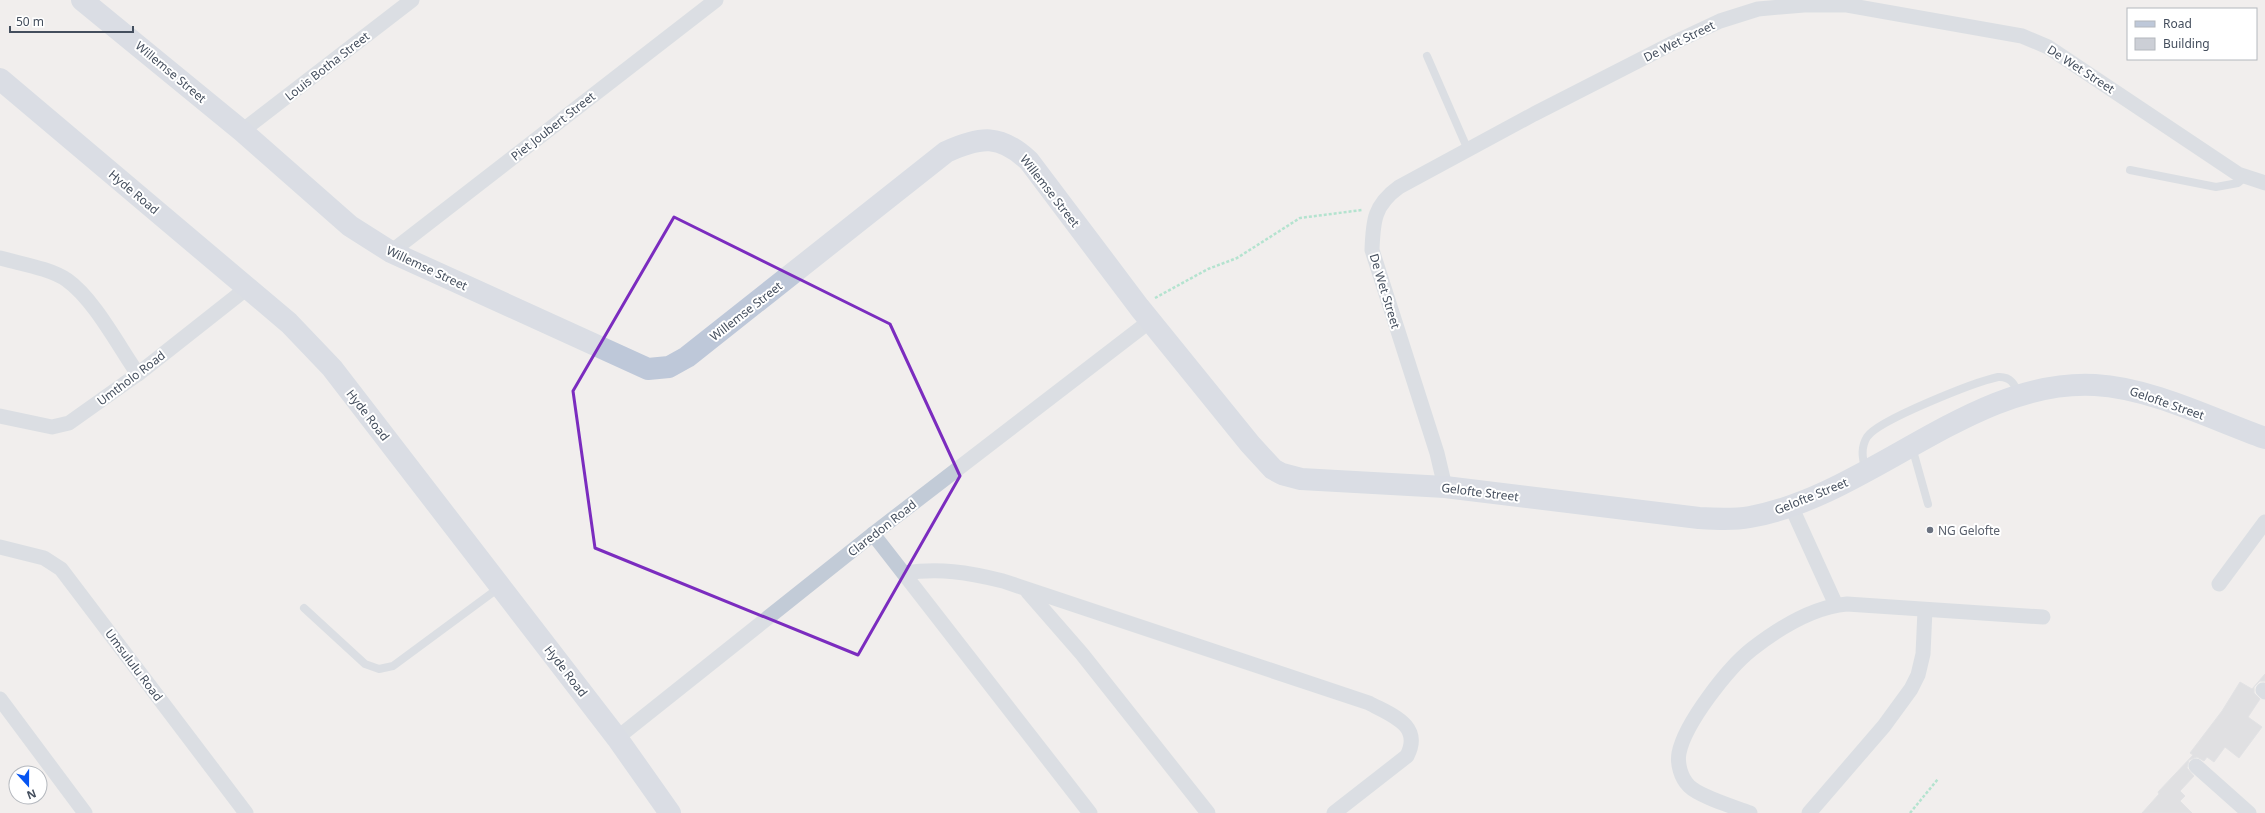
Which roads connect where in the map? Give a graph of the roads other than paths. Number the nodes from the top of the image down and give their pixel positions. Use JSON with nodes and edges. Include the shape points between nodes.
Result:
{"nodes":[{"id":1,"x":412,"y":0,"type":"edge"},
{"id":2,"x":716,"y":0,"type":"edge"},
{"id":3,"x":94,"y":3,"type":"edge"},
{"id":4,"x":1427,"y":56,"type":"dead end"},
{"id":5,"x":0,"y":79,"type":"edge"},
{"id":6,"x":242,"y":131,"type":"junction"},
{"id":7,"x":1468,"y":150,"type":"junction"},
{"id":8,"x":2130,"y":170,"type":"dead end"},
{"id":9,"x":2245,"y":177,"type":"junction"},
{"id":10,"x":2265,"y":183,"type":"edge"},
{"id":11,"x":391,"y":252,"type":"junction"},
{"id":12,"x":0,"y":258,"type":"edge"},
{"id":13,"x":247,"y":288,"type":"junction"},
{"id":14,"x":1145,"y":314,"type":"junction"},
{"id":15,"x":138,"y":374,"type":"junction"},
{"id":16,"x":2020,"y":396,"type":"junction"},
{"id":17,"x":0,"y":416,"type":"edge"},
{"id":18,"x":2265,"y":438,"type":"edge"},
{"id":19,"x":1912,"y":447,"type":"junction"},
{"id":20,"x":1867,"y":471,"type":"junction"},
{"id":21,"x":1329,"y":480,"type":"joint"},
{"id":22,"x":1445,"y":487,"type":"junction"},
{"id":23,"x":1928,"y":504,"type":"dead end"},
{"id":24,"x":1792,"y":506,"type":"junction"},
{"id":25,"x":2265,"y":522,"type":"edge"},
{"id":26,"x":873,"y":534,"type":"junction"},
{"id":27,"x":0,"y":547,"type":"edge"},
{"id":28,"x":904,"y":573,"type":"junction"},
{"id":29,"x":2219,"y":584,"type":"dead end"},
{"id":30,"x":501,"y":587,"type":"junction"},
{"id":31,"x":1028,"y":591,"type":"junction"},
{"id":32,"x":1836,"y":605,"type":"junction"},
{"id":33,"x":304,"y":608,"type":"dead end"},
{"id":34,"x":1925,"y":610,"type":"junction"},
{"id":35,"x":2043,"y":617,"type":"dead end"},
{"id":36,"x":0,"y":699,"type":"edge"},
{"id":37,"x":617,"y":738,"type":"junction"},
{"id":38,"x":2196,"y":766,"type":"dead end"},
{"id":39,"x":85,"y":813,"type":"edge"},
{"id":40,"x":246,"y":813,"type":"edge"},
{"id":41,"x":670,"y":813,"type":"edge"},
{"id":42,"x":1090,"y":813,"type":"edge"},
{"id":43,"x":1208,"y":813,"type":"edge"},
{"id":44,"x":1334,"y":813,"type":"edge"},
{"id":45,"x":1750,"y":813,"type":"edge"},
{"id":46,"x":1809,"y":813,"type":"edge"},
{"id":47,"x":2249,"y":813,"type":"edge"}],
"edges":[{"from":1,"to":6,"type":"street","name":"Louis Botha Street"},
{"from":2,"to":11,"type":"street","name":"Piet Joubert Street"},
{"from":3,"to":6,"type":"street","name":"Willemse Street"},
{"from":4,"to":7,"type":"lane"},
{"from":5,"to":13,"type":"street","name":"Hyde Road"},
{"from":6,"to":11,"type":"street","name":"Willemse Street","via":[[350,226]]},
{"from":7,"to":9,"type":"street","name":"De Wet Street","via":[[1645,57],[1720,21],[1758,9],[1781,6],[1847,5],[1998,31],[2022,36],[2048,46]]},
{"from":7,"to":22,"type":"street","name":"De Wet Street","via":[[1398,187],[1385,197],[1373,225],[1372,250],[1437,453]]},
{"from":8,"to":9,"type":"lane","via":[[2216,187],[2238,183]]},
{"from":9,"to":10,"type":"street","name":"De Wet Street"},
{"from":11,"to":14,"type":"street","name":"Willemse Street","via":[[635,364],[661,370],[687,357],[946,152],[970,142],[985,140],[1016,149],[1029,161]]},
{"from":12,"to":15,"type":"street","via":[[67,280],[90,303]]},
{"from":13,"to":15,"type":"street","name":"Umtholo Road"},
{"from":13,"to":30,"type":"street","name":"Hyde Road","via":[[289,323],[332,368]]},
{"from":14,"to":21,"type":"street","name":"Willemse Street","via":[[1265,463],[1282,474],[1301,479]]},
{"from":14,"to":26,"type":"street","name":"Claredon Road"},
{"from":15,"to":17,"type":"street","name":"Umtholo Road","via":[[69,423],[52,427]]},
{"from":16,"to":18,"type":"street","name":"Gelofte Street","via":[[2036,390],[2094,385],[2135,390]]},
{"from":16,"to":19,"type":"street","name":"Gelofte Street","via":[[1977,412]]},
{"from":16,"to":20,"type":"lane","via":[[2010,380],[2003,376],[1883,423],[1868,436],[1864,444],[1863,459]]},
{"from":19,"to":20,"type":"street","name":"Gelofte Street"},
{"from":19,"to":23,"type":"lane"},
{"from":20,"to":24,"type":"street","name":"Gelofte Street"},
{"from":21,"to":22,"type":"street","name":"Gelofte Street"},
{"from":22,"to":24,"type":"street","name":"Gelofte Street","via":[[1727,519],[1750,518]]},
{"from":24,"to":32,"type":"street"},
{"from":25,"to":29,"type":"street"},
{"from":26,"to":28,"type":"street"},
{"from":26,"to":37,"type":"street","name":"Claredon Road"},
{"from":27,"to":40,"type":"street","name":"Umsululu Road","via":[[44,558],[62,569]]},
{"from":28,"to":31,"type":"street","via":[[930,569],[956,571]]},
{"from":28,"to":42,"type":"street"},
{"from":30,"to":33,"type":"lane","via":[[393,666],[379,669],[365,664]]},
{"from":30,"to":37,"type":"street","name":"Hyde Road"},
{"from":31,"to":43,"type":"street","via":[[1082,654]]},
{"from":31,"to":44,"type":"street","via":[[1369,703],[1400,719],[1412,738],[1412,746],[1407,756]]},
{"from":32,"to":34,"type":"street","via":[[1857,604]]},
{"from":32,"to":45,"type":"street","via":[[1792,622],[1751,650],[1729,673],[1686,732],[1678,761],[1690,787],[1710,798]]},
{"from":34,"to":35,"type":"street"},
{"from":34,"to":46,"type":"street","via":[[1923,654],[1918,675],[1911,689],[1884,726]]},
{"from":36,"to":39,"type":"street"},
{"from":37,"to":41,"type":"street","name":"Hyde Road"},
{"from":38,"to":47,"type":"street"}]}
